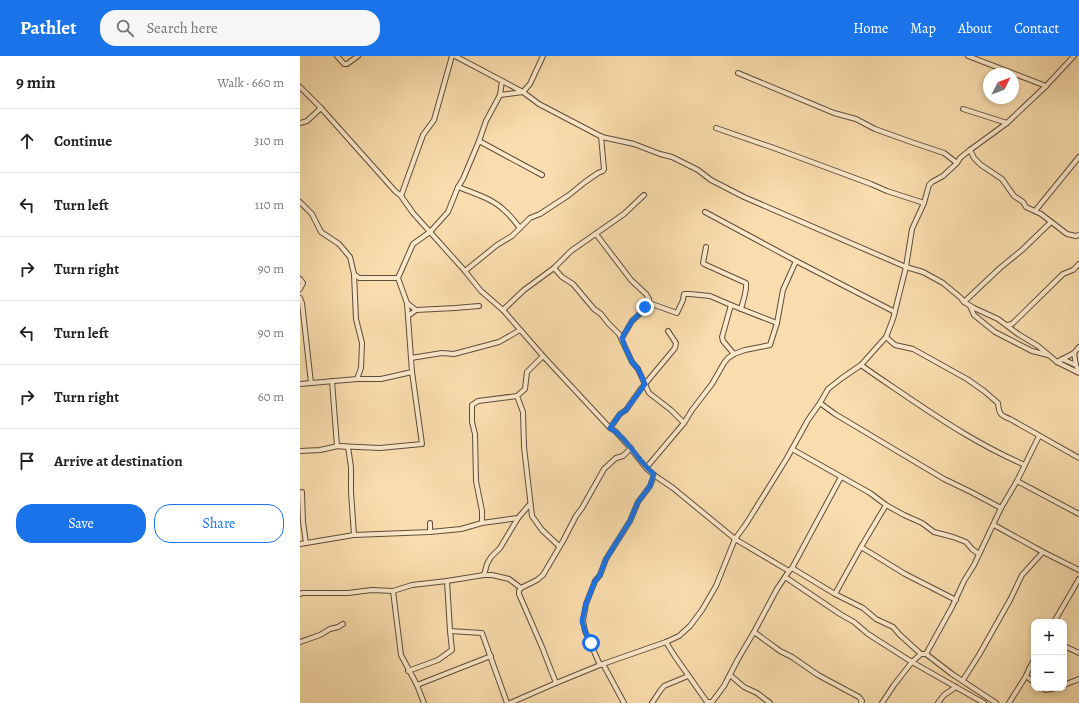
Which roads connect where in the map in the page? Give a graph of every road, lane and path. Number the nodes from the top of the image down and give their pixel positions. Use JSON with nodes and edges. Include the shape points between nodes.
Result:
{"nodes":[{"id":1,"x":337,"y":56,"type":"edge"},
{"id":2,"x":358,"y":56,"type":"edge"},
{"id":3,"x":452,"y":56,"type":"edge"},
{"id":4,"x":455,"y":56,"type":"edge"},
{"id":5,"x":543,"y":56,"type":"edge"},
{"id":6,"x":968,"y":56,"type":"edge"},
{"id":7,"x":1074,"y":56,"type":"edge"},
{"id":8,"x":738,"y":73,"type":"dead end"},
{"id":9,"x":502,"y":81,"type":"junction"},
{"id":10,"x":1046,"y":86,"type":"junction"},
{"id":11,"x":300,"y":87,"type":"edge"},
{"id":12,"x":523,"y":92,"type":"junction"},
{"id":13,"x":500,"y":95,"type":"junction"},
{"id":14,"x":321,"y":108,"type":"junction"},
{"id":15,"x":963,"y":109,"type":"dead end"},
{"id":16,"x":300,"y":123,"type":"edge"},
{"id":17,"x":1006,"y":123,"type":"junction"},
{"id":18,"x":716,"y":128,"type":"dead end"},
{"id":19,"x":601,"y":136,"type":"junction"},
{"id":20,"x":479,"y":141,"type":"junction"},
{"id":21,"x":970,"y":150,"type":"junction"},
{"id":22,"x":1079,"y":157,"type":"edge"},
{"id":23,"x":957,"y":163,"type":"junction"},
{"id":24,"x":542,"y":175,"type":"dead end"},
{"id":25,"x":458,"y":187,"type":"junction"},
{"id":26,"x":644,"y":195,"type":"dead end"},
{"id":27,"x":401,"y":196,"type":"junction"},
{"id":28,"x":300,"y":202,"type":"edge"},
{"id":29,"x":924,"y":203,"type":"junction"},
{"id":30,"x":1035,"y":211,"type":"junction"},
{"id":31,"x":705,"y":212,"type":"dead end"},
{"id":32,"x":1051,"y":222,"type":"junction"},
{"id":33,"x":520,"y":228,"type":"junction"},
{"id":34,"x":430,"y":232,"type":"junction"},
{"id":35,"x":596,"y":234,"type":"junction"},
{"id":36,"x":1079,"y":235,"type":"edge"},
{"id":37,"x":706,"y":247,"type":"dead end"},
{"id":38,"x":796,"y":261,"type":"junction"},
{"id":39,"x":1079,"y":264,"type":"edge"},
{"id":40,"x":906,"y":267,"type":"junction"},
{"id":41,"x":554,"y":268,"type":"junction"},
{"id":42,"x":465,"y":271,"type":"junction"},
{"id":43,"x":354,"y":274,"type":"junction"},
{"id":44,"x":398,"y":278,"type":"junction"},
{"id":45,"x":300,"y":279,"type":"edge"},
{"id":46,"x":300,"y":289,"type":"edge"},
{"id":47,"x":300,"y":298,"type":"edge"},
{"id":48,"x":964,"y":302,"type":"junction"},
{"id":49,"x":407,"y":303,"type":"junction"},
{"id":50,"x":649,"y":303,"type":"junction"},
{"id":51,"x":731,"y":305,"type":"junction"},
{"id":52,"x":970,"y":305,"type":"junction"},
{"id":53,"x":479,"y":306,"type":"dead end"},
{"id":54,"x":741,"y":309,"type":"junction"},
{"id":55,"x":416,"y":310,"type":"junction"},
{"id":56,"x":503,"y":310,"type":"junction"},
{"id":57,"x":895,"y":312,"type":"junction"},
{"id":58,"x":408,"y":316,"type":"junction"},
{"id":59,"x":777,"y":323,"type":"junction"},
{"id":60,"x":1011,"y":326,"type":"junction"},
{"id":61,"x":520,"y":330,"type":"junction"},
{"id":62,"x":668,"y":331,"type":"dead end"},
{"id":63,"x":886,"y":337,"type":"junction"},
{"id":64,"x":622,"y":338,"type":"junction"},
{"id":65,"x":1079,"y":347,"type":"edge"},
{"id":66,"x":1074,"y":353,"type":"junction"},
{"id":67,"x":734,"y":354,"type":"junction"},
{"id":68,"x":543,"y":356,"type":"junction"},
{"id":69,"x":1050,"y":356,"type":"junction"},
{"id":70,"x":411,"y":358,"type":"junction"},
{"id":71,"x":1062,"y":359,"type":"junction"},
{"id":72,"x":1058,"y":362,"type":"junction"},
{"id":73,"x":861,"y":365,"type":"junction"},
{"id":74,"x":1076,"y":365,"type":"junction"},
{"id":75,"x":412,"y":372,"type":"junction"},
{"id":76,"x":1079,"y":373,"type":"edge"},
{"id":77,"x":357,"y":379,"type":"junction"},
{"id":78,"x":332,"y":381,"type":"junction"},
{"id":79,"x":311,"y":382,"type":"junction"},
{"id":80,"x":300,"y":384,"type":"edge"},
{"id":81,"x":645,"y":384,"type":"junction"},
{"id":82,"x":516,"y":396,"type":"junction"},
{"id":83,"x":820,"y":403,"type":"junction"},
{"id":84,"x":684,"y":423,"type":"junction"},
{"id":85,"x":610,"y":428,"type":"junction"},
{"id":86,"x":1039,"y":436,"type":"junction"},
{"id":87,"x":631,"y":448,"type":"junction"},
{"id":88,"x":792,"y":449,"type":"junction"},
{"id":89,"x":300,"y":451,"type":"edge"},
{"id":90,"x":1079,"y":458,"type":"edge"},
{"id":91,"x":1025,"y":466,"type":"junction"},
{"id":92,"x":646,"y":468,"type":"junction"},
{"id":93,"x":654,"y":474,"type":"junction"},
{"id":94,"x":841,"y":477,"type":"junction"},
{"id":95,"x":1017,"y":481,"type":"junction"},
{"id":96,"x":302,"y":492,"type":"dead end"},
{"id":97,"x":530,"y":504,"type":"junction"},
{"id":98,"x":886,"y":505,"type":"junction"},
{"id":99,"x":1001,"y":508,"type":"junction"},
{"id":100,"x":1079,"y":514,"type":"edge"},
{"id":101,"x":519,"y":516,"type":"junction"},
{"id":102,"x":532,"y":516,"type":"junction"},
{"id":103,"x":482,"y":523,"type":"junction"},
{"id":104,"x":430,"y":524,"type":"dead end"},
{"id":105,"x":994,"y":525,"type":"junction"},
{"id":106,"x":430,"y":532,"type":"junction"},
{"id":107,"x":354,"y":536,"type":"junction"},
{"id":108,"x":735,"y":539,"type":"junction"},
{"id":109,"x":306,"y":543,"type":"junction"},
{"id":110,"x":300,"y":544,"type":"edge"},
{"id":111,"x":559,"y":546,"type":"junction"},
{"id":112,"x":861,"y":547,"type":"junction"},
{"id":113,"x":1043,"y":552,"type":"junction"},
{"id":114,"x":979,"y":554,"type":"junction"},
{"id":115,"x":791,"y":570,"type":"junction"},
{"id":116,"x":1079,"y":570,"type":"edge"},
{"id":117,"x":484,"y":574,"type":"junction"},
{"id":118,"x":785,"y":577,"type":"junction"},
{"id":119,"x":1079,"y":579,"type":"edge"},
{"id":120,"x":447,"y":581,"type":"junction"},
{"id":121,"x":521,"y":588,"type":"junction"},
{"id":122,"x":393,"y":590,"type":"junction"},
{"id":123,"x":300,"y":594,"type":"edge"},
{"id":124,"x":835,"y":594,"type":"junction"},
{"id":125,"x":956,"y":600,"type":"junction"},
{"id":126,"x":1056,"y":619,"type":"edge"},
{"id":127,"x":343,"y":624,"type":"dead end"},
{"id":128,"x":450,"y":631,"type":"junction"},
{"id":129,"x":754,"y":632,"type":"junction"},
{"id":130,"x":300,"y":642,"type":"edge"},
{"id":131,"x":666,"y":642,"type":"junction"},
{"id":132,"x":1067,"y":648,"type":"edge"},
{"id":133,"x":924,"y":654,"type":"junction"},
{"id":134,"x":1079,"y":654,"type":"edge"},
{"id":135,"x":491,"y":656,"type":"junction"},
{"id":136,"x":912,"y":662,"type":"junction"},
{"id":137,"x":602,"y":665,"type":"junction"},
{"id":138,"x":1031,"y":666,"type":"edge"},
{"id":139,"x":408,"y":671,"type":"junction"},
{"id":140,"x":730,"y":675,"type":"junction"},
{"id":141,"x":688,"y":676,"type":"junction"},
{"id":142,"x":1026,"y":676,"type":"junction"},
{"id":143,"x":963,"y":680,"type":"junction"},
{"id":144,"x":1031,"y":680,"type":"edge"},
{"id":145,"x":1079,"y":680,"type":"edge"},
{"id":146,"x":556,"y":683,"type":"junction"},
{"id":147,"x":417,"y":685,"type":"junction"},
{"id":148,"x":1067,"y":685,"type":"edge"},
{"id":149,"x":956,"y":687,"type":"junction"},
{"id":150,"x":424,"y":703,"type":"edge"},
{"id":151,"x":507,"y":703,"type":"edge"},
{"id":152,"x":510,"y":703,"type":"edge"},
{"id":153,"x":624,"y":703,"type":"edge"},
{"id":154,"x":652,"y":703,"type":"edge"},
{"id":155,"x":709,"y":703,"type":"edge"},
{"id":156,"x":770,"y":703,"type":"edge"},
{"id":157,"x":861,"y":703,"type":"edge"},
{"id":158,"x":882,"y":703,"type":"edge"},
{"id":159,"x":938,"y":703,"type":"edge"},
{"id":160,"x":984,"y":703,"type":"edge"},
{"id":161,"x":996,"y":703,"type":"edge"},
{"id":162,"x":1008,"y":703,"type":"edge"}],
"edges":[{"from":1,"to":2,"type":"street","via":[[347,64]]},
{"from":3,"to":27,"type":"street","via":[[434,120],[423,135]]},
{"from":4,"to":9,"type":"street"},
{"from":5,"to":12,"type":"street","via":[[530,84]]},
{"from":6,"to":10,"type":"street"},
{"from":7,"to":10,"type":"street"},
{"from":8,"to":23,"type":"street","via":[[834,113],[856,119],[875,129],[944,153]]},
{"from":9,"to":12,"type":"street"},
{"from":9,"to":13,"type":"street"},
{"from":10,"to":17,"type":"street"},
{"from":11,"to":14,"type":"street"},
{"from":12,"to":13,"type":"street"},
{"from":12,"to":19,"type":"street","via":[[539,104]]},
{"from":13,"to":20,"type":"street"},
{"from":14,"to":16,"type":"street"},
{"from":14,"to":27,"type":"street"},
{"from":15,"to":17,"type":"street"},
{"from":17,"to":21,"type":"street"},
{"from":18,"to":29,"type":"street"},
{"from":19,"to":33,"type":"street","via":[[603,171],[540,214],[530,218]]},
{"from":19,"to":40,"type":"street","via":[[672,157],[744,197]]},
{"from":20,"to":24,"type":"street"},
{"from":20,"to":25,"type":"street"},
{"from":21,"to":23,"type":"street"},
{"from":21,"to":30,"type":"street","via":[[981,165],[1002,179],[1014,196]]},
{"from":22,"to":30,"type":"street"},
{"from":23,"to":29,"type":"street","via":[[929,185]]},
{"from":25,"to":33,"type":"street","via":[[505,210]]},
{"from":25,"to":34,"type":"street","via":[[448,212]]},
{"from":26,"to":35,"type":"street","via":[[624,214]]},
{"from":27,"to":34,"type":"street"},
{"from":28,"to":43,"type":"street","via":[[312,214],[321,232],[339,244],[350,257]]},
{"from":29,"to":40,"type":"street","via":[[912,229]]},
{"from":30,"to":32,"type":"street"},
{"from":31,"to":38,"type":"street"},
{"from":32,"to":36,"type":"street","via":[[1067,234]]},
{"from":32,"to":48,"type":"street"},
{"from":33,"to":42,"type":"street"},
{"from":34,"to":42,"type":"street"},
{"from":34,"to":44,"type":"street","via":[[413,244]]},
{"from":35,"to":41,"type":"street"},
{"from":35,"to":50,"type":"street","via":[[631,280],[646,294]]},
{"from":37,"to":54,"type":"street","via":[[704,264],[746,283]]},
{"from":38,"to":57,"type":"street"},
{"from":38,"to":59,"type":"street","via":[[783,290]]},
{"from":39,"to":60,"type":"street","via":[[1063,274]]},
{"from":40,"to":48,"type":"street","via":[[923,272],[943,283]]},
{"from":40,"to":57,"type":"street"},
{"from":41,"to":56,"type":"street","via":[[524,290]]},
{"from":41,"to":64,"type":"street","via":[[573,284]]},
{"from":42,"to":56,"type":"street","via":[[481,291]]},
{"from":43,"to":44,"type":"street","via":[[359,278]]},
{"from":43,"to":77,"type":"street","via":[[356,319],[362,343],[361,368]]},
{"from":44,"to":49,"type":"street"},
{"from":45,"to":46,"type":"street","via":[[303,284]]},
{"from":47,"to":79,"type":"street"},
{"from":48,"to":52,"type":"street"},
{"from":49,"to":55,"type":"street"},
{"from":49,"to":58,"type":"street"},
{"from":50,"to":51,"type":"street","via":[[677,313],[684,294],[690,294],[710,296]]},
{"from":50,"to":64,"type":"street","via":[[632,321]]},
{"from":51,"to":54,"type":"street"},
{"from":51,"to":67,"type":"street","via":[[722,337]]},
{"from":52,"to":60,"type":"street"},
{"from":52,"to":69,"type":"street","via":[[974,315],[995,332],[1032,351]]},
{"from":53,"to":55,"type":"street"},
{"from":54,"to":59,"type":"street"},
{"from":55,"to":58,"type":"street"},
{"from":56,"to":61,"type":"street"},
{"from":57,"to":63,"type":"street"},
{"from":58,"to":70,"type":"street"},
{"from":59,"to":67,"type":"street","via":[[770,345]]},
{"from":60,"to":69,"type":"street","via":[[1018,334]]},
{"from":61,"to":68,"type":"street"},
{"from":61,"to":70,"type":"street","via":[[499,342],[454,354],[442,353]]},
{"from":62,"to":81,"type":"street","via":[[676,346]]},
{"from":63,"to":73,"type":"street"},
{"from":63,"to":86,"type":"street","via":[[895,345],[914,349],[967,379],[998,403],[1002,416]]},
{"from":64,"to":81,"type":"street"},
{"from":65,"to":66,"type":"street"},
{"from":66,"to":71,"type":"street"},
{"from":66,"to":74,"type":"street"},
{"from":67,"to":84,"type":"street","via":[[724,363]]},
{"from":68,"to":82,"type":"street","via":[[527,372],[525,389]]},
{"from":68,"to":85,"type":"street"},
{"from":69,"to":72,"type":"street"},
{"from":70,"to":75,"type":"street"},
{"from":71,"to":72,"type":"street"},
{"from":71,"to":74,"type":"street"},
{"from":72,"to":76,"type":"street"},
{"from":73,"to":83,"type":"street","via":[[828,389]]},
{"from":73,"to":91,"type":"street","via":[[938,418]]},
{"from":74,"to":76,"type":"street"},
{"from":75,"to":77,"type":"street","via":[[381,378]]},
{"from":75,"to":78,"type":"street","via":[[422,444],[380,448],[337,446]]},
{"from":77,"to":78,"type":"street"},
{"from":78,"to":79,"type":"street"},
{"from":79,"to":80,"type":"street"},
{"from":81,"to":84,"type":"street","via":[[649,393]]},
{"from":81,"to":85,"type":"street"},
{"from":82,"to":97,"type":"street","via":[[523,412]]},
{"from":82,"to":103,"type":"street","via":[[478,401],[472,405],[476,481]]},
{"from":83,"to":88,"type":"street"},
{"from":83,"to":99,"type":"street","via":[[944,479]]},
{"from":84,"to":92,"type":"street"},
{"from":85,"to":87,"type":"street"},
{"from":86,"to":90,"type":"street"},
{"from":86,"to":91,"type":"street"},
{"from":87,"to":92,"type":"street"},
{"from":87,"to":111,"type":"street","via":[[604,469]]},
{"from":88,"to":94,"type":"street"},
{"from":88,"to":108,"type":"street"},
{"from":89,"to":107,"type":"street","via":[[348,447]]},
{"from":91,"to":95,"type":"street"},
{"from":92,"to":93,"type":"street"},
{"from":93,"to":108,"type":"street"},
{"from":93,"to":137,"type":"street","via":[[650,486],[638,502],[630,521],[606,559],[586,604],[582,621]]},
{"from":94,"to":98,"type":"street"},
{"from":94,"to":115,"type":"street"},
{"from":95,"to":99,"type":"street"},
{"from":95,"to":100,"type":"street"},
{"from":96,"to":109,"type":"street"},
{"from":97,"to":101,"type":"street"},
{"from":97,"to":102,"type":"street"},
{"from":98,"to":112,"type":"street"},
{"from":98,"to":114,"type":"street","via":[[934,532],[966,542]]},
{"from":99,"to":105,"type":"street"},
{"from":101,"to":102,"type":"street"},
{"from":101,"to":103,"type":"street"},
{"from":101,"to":117,"type":"street","via":[[500,548],[491,557]]},
{"from":102,"to":111,"type":"street"},
{"from":103,"to":106,"type":"street","via":[[461,529]]},
{"from":104,"to":106,"type":"street"},
{"from":105,"to":113,"type":"street"},
{"from":105,"to":114,"type":"street"},
{"from":106,"to":107,"type":"street"},
{"from":107,"to":109,"type":"street"},
{"from":108,"to":115,"type":"street"},
{"from":108,"to":131,"type":"street","via":[[716,586],[702,610],[679,636]]},
{"from":109,"to":110,"type":"street"},
{"from":111,"to":121,"type":"street","via":[[543,575]]},
{"from":112,"to":124,"type":"street"},
{"from":112,"to":125,"type":"street","via":[[905,574]]},
{"from":113,"to":116,"type":"street"},
{"from":113,"to":143,"type":"street","via":[[1022,575]]},
{"from":114,"to":125,"type":"street"},
{"from":115,"to":118,"type":"street"},
{"from":115,"to":124,"type":"street"},
{"from":117,"to":120,"type":"street"},
{"from":117,"to":121,"type":"street","via":[[509,579]]},
{"from":118,"to":129,"type":"street"},
{"from":118,"to":136,"type":"street"},
{"from":119,"to":126,"type":"street"},
{"from":120,"to":122,"type":"street"},
{"from":120,"to":128,"type":"street"},
{"from":121,"to":146,"type":"street","via":[[519,594]]},
{"from":122,"to":123,"type":"street"},
{"from":122,"to":139,"type":"street","via":[[401,655]]},
{"from":124,"to":133,"type":"street","via":[[893,627]]},
{"from":125,"to":133,"type":"street"},
{"from":127,"to":130,"type":"street"},
{"from":128,"to":135,"type":"street","via":[[482,633]]},
{"from":128,"to":139,"type":"street","via":[[452,650],[438,660]]},
{"from":129,"to":140,"type":"street"},
{"from":129,"to":157,"type":"street","via":[[818,675],[859,697]]},
{"from":131,"to":137,"type":"street"},
{"from":131,"to":141,"type":"street"},
{"from":132,"to":134,"type":"street"},
{"from":133,"to":136,"type":"street"},
{"from":133,"to":143,"type":"street"},
{"from":135,"to":147,"type":"street"},
{"from":135,"to":151,"type":"street"},
{"from":136,"to":149,"type":"street"},
{"from":136,"to":158,"type":"street"},
{"from":137,"to":146,"type":"street"},
{"from":137,"to":153,"type":"street"},
{"from":138,"to":142,"type":"street"},
{"from":139,"to":147,"type":"street"},
{"from":140,"to":155,"type":"street","via":[[714,700]]},
{"from":140,"to":156,"type":"street"},
{"from":141,"to":154,"type":"street","via":[[664,686]]},
{"from":141,"to":155,"type":"street"},
{"from":142,"to":144,"type":"street"},
{"from":142,"to":162,"type":"street"},
{"from":143,"to":161,"type":"street"},
{"from":145,"to":148,"type":"street"},
{"from":146,"to":152,"type":"street"},
{"from":147,"to":150,"type":"street"},
{"from":149,"to":159,"type":"street"},
{"from":149,"to":160,"type":"street"}]}
